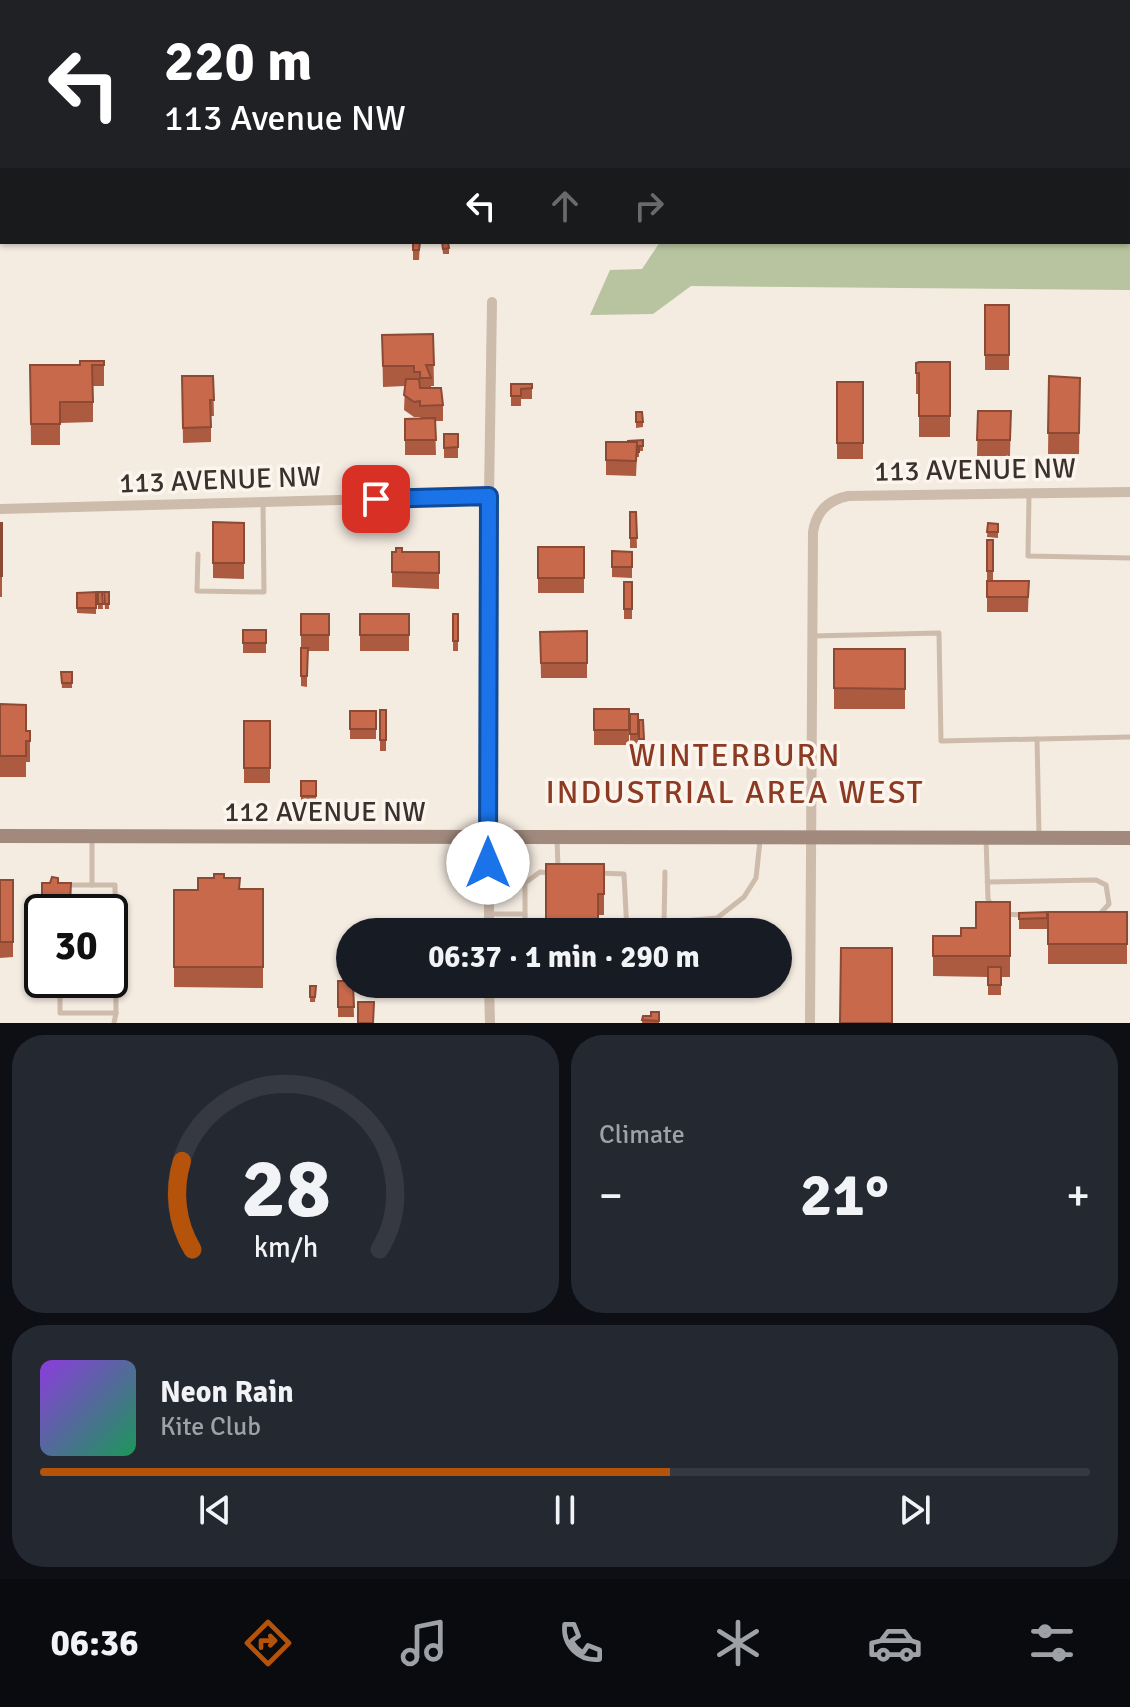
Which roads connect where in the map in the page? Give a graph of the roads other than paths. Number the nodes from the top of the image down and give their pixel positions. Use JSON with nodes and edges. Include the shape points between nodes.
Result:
{"nodes":[{"id":1,"x":492,"y":302,"type":"dead end"},
{"id":2,"x":1030,"y":492,"type":"junction"},
{"id":3,"x":1130,"y":492,"type":"edge"},
{"id":4,"x":489,"y":496,"type":"junction"},
{"id":5,"x":263,"y":502,"type":"junction"},
{"id":6,"x":0,"y":509,"type":"edge"},
{"id":7,"x":198,"y":554,"type":"dead end"},
{"id":8,"x":1130,"y":558,"type":"edge"},
{"id":9,"x":812,"y":636,"type":"junction"},
{"id":10,"x":1130,"y":737,"type":"edge"},
{"id":11,"x":1037,"y":739,"type":"junction"},
{"id":12,"x":0,"y":836,"type":"edge"},
{"id":13,"x":761,"y":836,"type":"junction"},
{"id":14,"x":809,"y":836,"type":"junction"},
{"id":15,"x":92,"y":837,"type":"junction"},
{"id":16,"x":488,"y":837,"type":"junction"},
{"id":17,"x":557,"y":837,"type":"junction"},
{"id":18,"x":986,"y":837,"type":"junction"},
{"id":19,"x":1039,"y":838,"type":"junction"},
{"id":20,"x":1130,"y":838,"type":"edge"},
{"id":21,"x":665,"y":872,"type":"dead end"},
{"id":22,"x":584,"y":873,"type":"edge"},
{"id":23,"x":987,"y":882,"type":"junction"},
{"id":24,"x":56,"y":885,"type":"edge"},
{"id":25,"x":92,"y":885,"type":"junction"},
{"id":26,"x":489,"y":914,"type":"junction"},
{"id":27,"x":525,"y":914,"type":"junction"},
{"id":28,"x":1033,"y":915,"type":"edge"},
{"id":29,"x":489,"y":918,"type":"edge"},
{"id":30,"x":525,"y":918,"type":"edge"},
{"id":31,"x":626,"y":918,"type":"edge"},
{"id":32,"x":664,"y":918,"type":"edge"},
{"id":33,"x":717,"y":918,"type":"edge"},
{"id":34,"x":1096,"y":918,"type":"edge"},
{"id":35,"x":60,"y":998,"type":"edge"},
{"id":36,"x":489,"y":998,"type":"edge"},
{"id":37,"x":116,"y":1013,"type":"junction"},
{"id":38,"x":114,"y":1023,"type":"edge"},
{"id":39,"x":490,"y":1023,"type":"edge"},
{"id":40,"x":810,"y":1023,"type":"edge"}],
"edges":[{"from":1,"to":4,"type":"street"},
{"from":2,"to":3,"type":"street","name":"113 AVENUE NW"},
{"from":2,"to":8,"type":"lane","via":[[1028,556]]},
{"from":2,"to":9,"type":"street","name":"113 AVENUE NW","via":[[833,500],[814,523]]},
{"from":4,"to":5,"type":"street","name":"113 AVENUE NW"},
{"from":4,"to":16,"type":"street"},
{"from":5,"to":6,"type":"street","name":"113 AVENUE NW"},
{"from":5,"to":7,"type":"lane","via":[[264,592],[197,591]]},
{"from":9,"to":11,"type":"lane","via":[[939,633],[941,741]]},
{"from":9,"to":14,"type":"street"},
{"from":10,"to":11,"type":"lane"},
{"from":11,"to":19,"type":"lane"},
{"from":12,"to":15,"type":"street","name":"112 AVENUE NW"},
{"from":13,"to":14,"type":"street","name":"112 AVENUE NW"},
{"from":13,"to":17,"type":"street","name":"112 AVENUE NW"},
{"from":13,"to":33,"type":"lane","via":[[756,878],[744,897]]},
{"from":14,"to":18,"type":"street","name":"112 AVENUE NW"},
{"from":14,"to":40,"type":"street"},
{"from":15,"to":16,"type":"street","name":"112 AVENUE NW"},
{"from":15,"to":25,"type":"lane"},
{"from":16,"to":17,"type":"street","name":"112 AVENUE NW"},
{"from":16,"to":26,"type":"street"},
{"from":17,"to":27,"type":"lane","via":[[558,873],[540,872],[525,883]]},
{"from":18,"to":19,"type":"street","name":"112 AVENUE NW"},
{"from":18,"to":23,"type":"lane"},
{"from":19,"to":20,"type":"street","name":"112 AVENUE NW"},
{"from":21,"to":32,"type":"lane"},
{"from":22,"to":31,"type":"lane","via":[[624,874]]},
{"from":23,"to":28,"type":"lane","via":[[992,907],[1001,913]]},
{"from":23,"to":34,"type":"lane","via":[[1096,880],[1106,885],[1109,904]]},
{"from":24,"to":25,"type":"lane"},
{"from":25,"to":37,"type":"lane","via":[[115,885]]},
{"from":26,"to":27,"type":"lane"},
{"from":26,"to":29,"type":"street"},
{"from":27,"to":30,"type":"lane"},
{"from":35,"to":37,"type":"lane","via":[[60,1013]]},
{"from":36,"to":39,"type":"street"},
{"from":37,"to":38,"type":"lane"}]}
